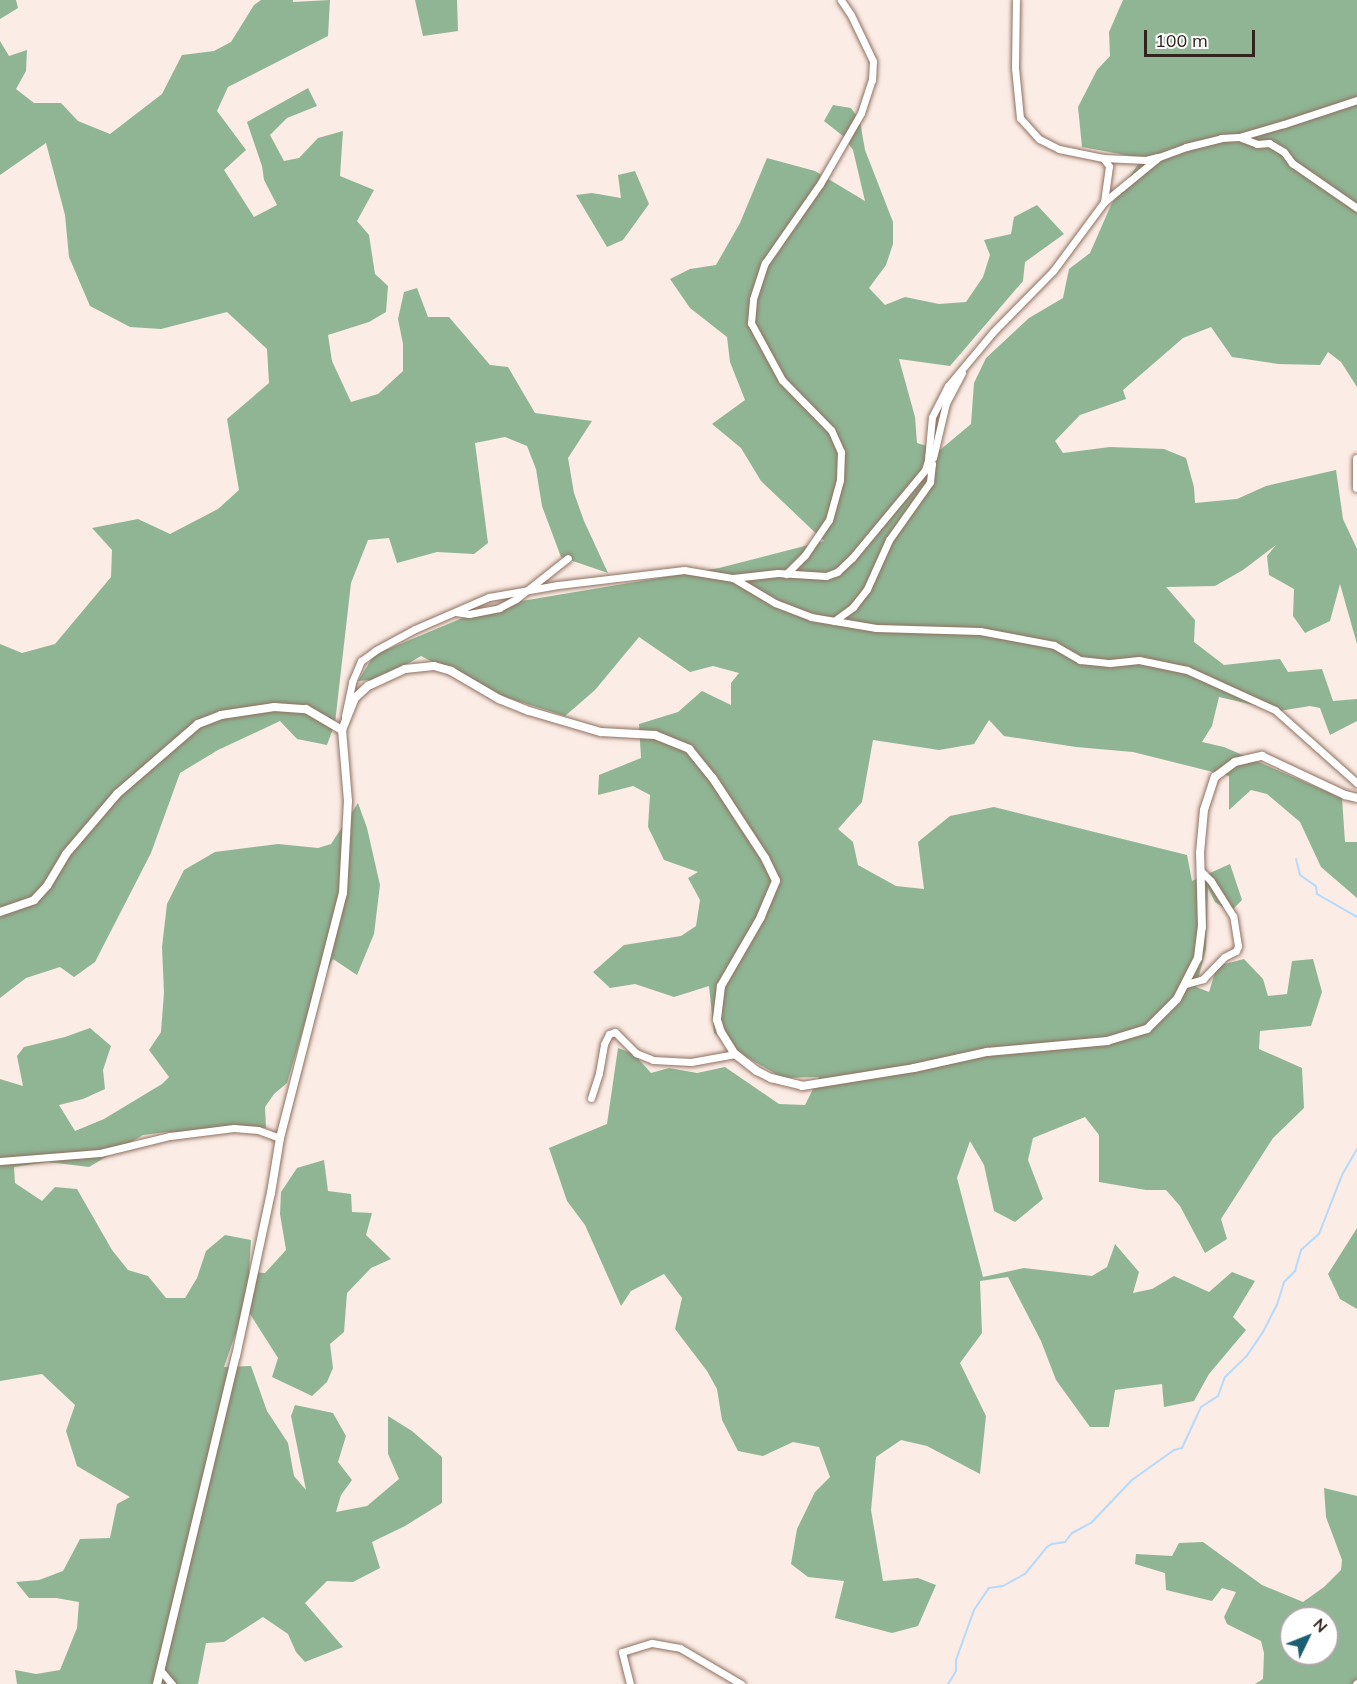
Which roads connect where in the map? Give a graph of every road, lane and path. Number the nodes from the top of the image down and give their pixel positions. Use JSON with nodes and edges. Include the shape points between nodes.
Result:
{"nodes":[{"id":1,"x":841,"y":0,"type":"edge"},
{"id":2,"x":1016,"y":0,"type":"edge"},
{"id":3,"x":1357,"y":100,"type":"edge"},
{"id":4,"x":1239,"y":137,"type":"junction"},
{"id":5,"x":1159,"y":157,"type":"junction"},
{"id":6,"x":1103,"y":158,"type":"junction"},
{"id":7,"x":1104,"y":202,"type":"junction"},
{"id":8,"x":1357,"y":208,"type":"edge"},
{"id":9,"x":965,"y":365,"type":"junction"},
{"id":10,"x":929,"y":455,"type":"junction"},
{"id":11,"x":1357,"y":459,"type":"edge"},
{"id":12,"x":932,"y":464,"type":"junction"},
{"id":13,"x":1357,"y":488,"type":"edge"},
{"id":14,"x":568,"y":558,"type":"dead end"},
{"id":15,"x":786,"y":574,"type":"junction"},
{"id":16,"x":733,"y":578,"type":"junction"},
{"id":17,"x":523,"y":592,"type":"junction"},
{"id":18,"x":454,"y":612,"type":"junction"},
{"id":19,"x":834,"y":621,"type":"junction"},
{"id":20,"x":342,"y":730,"type":"junction"},
{"id":21,"x":1357,"y":783,"type":"edge"},
{"id":22,"x":1357,"y":798,"type":"edge"},
{"id":23,"x":1201,"y":871,"type":"junction"},
{"id":24,"x":0,"y":912,"type":"edge"},
{"id":25,"x":1186,"y":984,"type":"junction"},
{"id":26,"x":735,"y":1054,"type":"junction"},
{"id":27,"x":591,"y":1098,"type":"dead end"},
{"id":28,"x":280,"y":1138,"type":"junction"},
{"id":29,"x":0,"y":1161,"type":"edge"},
{"id":30,"x":161,"y":1671,"type":"junction"},
{"id":31,"x":157,"y":1684,"type":"edge"},
{"id":32,"x":172,"y":1684,"type":"edge"},
{"id":33,"x":630,"y":1684,"type":"edge"},
{"id":34,"x":741,"y":1684,"type":"edge"}],
"edges":[{"from":1,"to":15,"type":"street","via":[[873,62],[872,80],[861,113],[820,184],[765,262],[753,299],[751,323],[782,380],[831,430],[842,452],[840,480],[826,526]]},
{"from":2,"to":6,"type":"street","via":[[1015,68],[1020,118],[1039,139],[1059,149]]},
{"from":3,"to":4,"type":"street"},
{"from":4,"to":5,"type":"street","via":[[1221,138]]},
{"from":4,"to":8,"type":"street","via":[[1257,144],[1269,143],[1284,152],[1292,163]]},
{"from":5,"to":6,"type":"street"},
{"from":5,"to":7,"type":"street"},
{"from":6,"to":7,"type":"street","via":[[1109,166]]},
{"from":7,"to":9,"type":"street","via":[[1053,271]]},
{"from":9,"to":10,"type":"street","via":[[937,404]]},
{"from":9,"to":12,"type":"street","via":[[946,403]]},
{"from":10,"to":12,"type":"street"},
{"from":10,"to":15,"type":"street","via":[[914,484],[865,545],[837,572],[815,576]]},
{"from":11,"to":13,"type":"street"},
{"from":12,"to":19,"type":"street","via":[[930,482],[889,540],[871,583],[853,607]]},
{"from":14,"to":17,"type":"street"},
{"from":15,"to":16,"type":"street"},
{"from":16,"to":17,"type":"street","via":[[684,570]]},
{"from":16,"to":19,"type":"street","via":[[775,603]]},
{"from":17,"to":18,"type":"street","via":[[489,597]]},
{"from":17,"to":18,"type":"street","via":[[499,608],[469,614]]},
{"from":18,"to":20,"type":"street","via":[[405,634],[361,661],[352,682]]},
{"from":19,"to":21,"type":"street","via":[[876,628],[974,630],[1054,645],[1080,660],[1139,660],[1187,670],[1275,710]]},
{"from":20,"to":24,"type":"street","via":[[306,709],[274,707],[221,715],[198,724],[117,794],[66,854],[48,886],[34,900]]},
{"from":20,"to":26,"type":"street","via":[[355,698],[368,686],[405,669],[434,666],[529,711],[601,732],[655,735],[689,749],[712,777],[776,881],[719,994],[717,1020]]},
{"from":20,"to":28,"type":"street","via":[[348,801],[343,893]]},
{"from":22,"to":23,"type":"street","via":[[1262,756],[1235,762],[1215,777],[1204,810]]},
{"from":23,"to":25,"type":"street","via":[[1202,944]]},
{"from":23,"to":25,"type":"street","via":[[1233,916],[1238,946],[1203,979]]},
{"from":25,"to":26,"type":"street","via":[[1166,1012],[1147,1029],[1107,1041],[987,1052],[802,1086],[764,1075]]},
{"from":26,"to":27,"type":"street","via":[[691,1062],[652,1060],[636,1053],[615,1032],[604,1044]]},
{"from":28,"to":29,"type":"street","via":[[258,1130],[234,1128],[170,1136],[100,1153]]},
{"from":28,"to":30,"type":"street","via":[[236,1356]]},
{"from":30,"to":31,"type":"street"},
{"from":30,"to":32,"type":"street"},
{"from":33,"to":34,"type":"street","via":[[622,1652],[652,1643],[680,1648]]}]}
